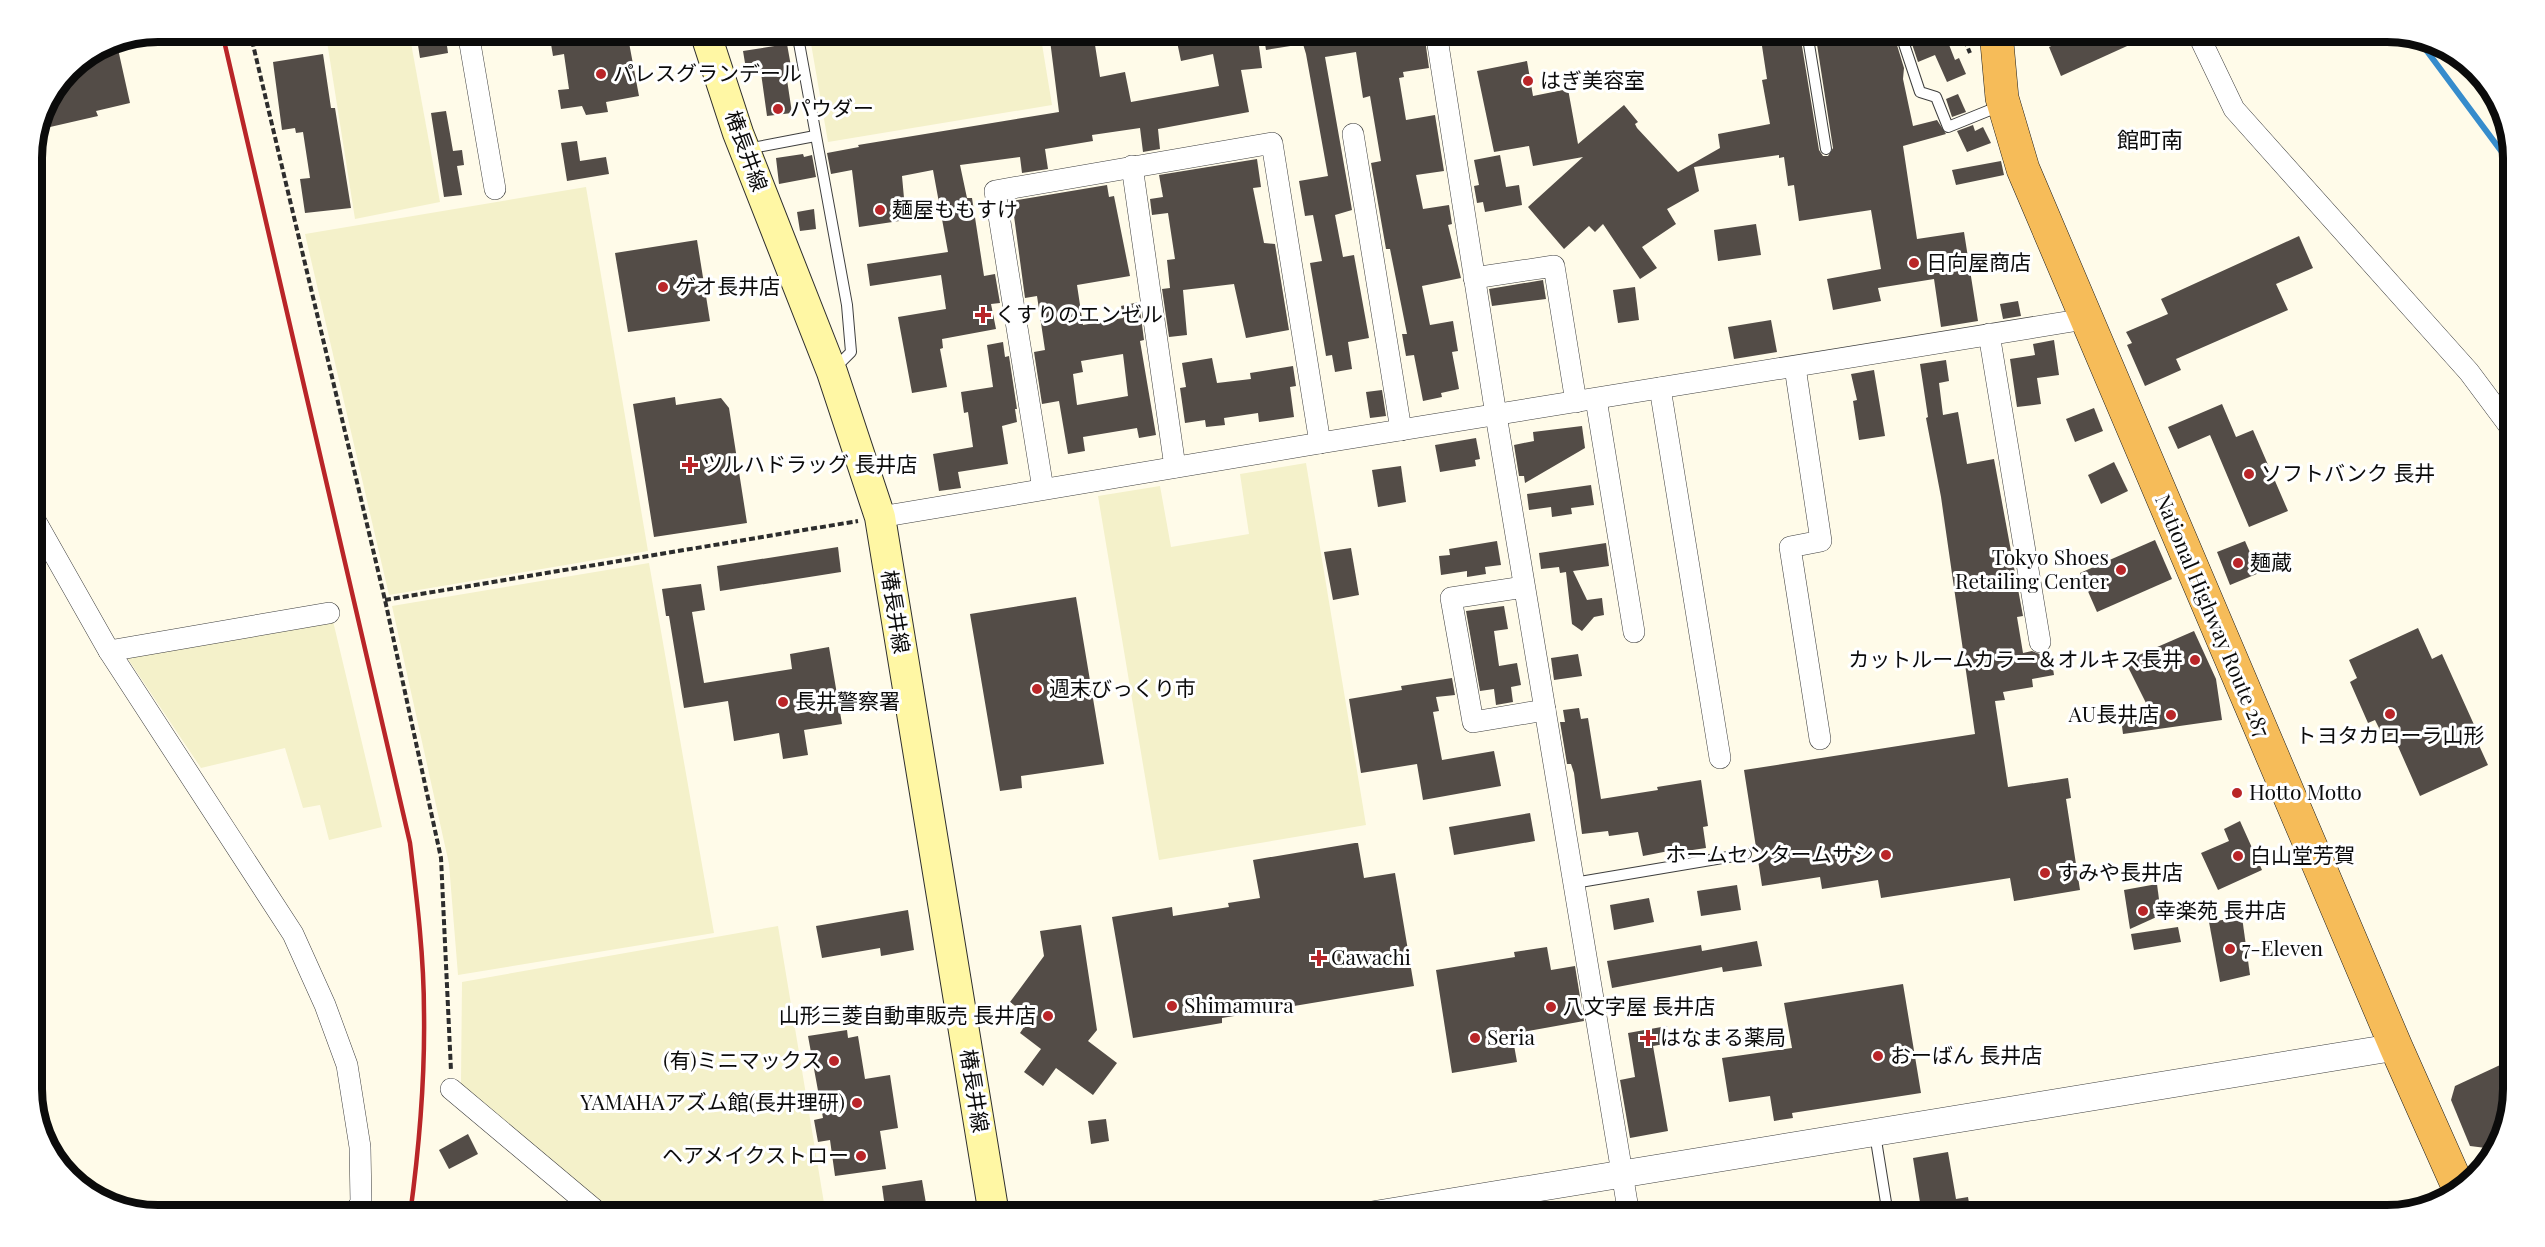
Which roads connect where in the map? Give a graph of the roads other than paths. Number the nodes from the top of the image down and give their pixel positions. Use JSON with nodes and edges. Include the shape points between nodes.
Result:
{"nodes":[{"id":1,"x":470,"y":42,"type":"edge"},
{"id":2,"x":708,"y":42,"type":"edge"},
{"id":3,"x":799,"y":42,"type":"edge"},
{"id":4,"x":1438,"y":42,"type":"edge"},
{"id":5,"x":1809,"y":42,"type":"edge"},
{"id":6,"x":1903,"y":42,"type":"edge"},
{"id":7,"x":1997,"y":42,"type":"edge"},
{"id":8,"x":2202,"y":42,"type":"edge"},
{"id":9,"x":2004,"y":105,"type":"junction"},
{"id":10,"x":1353,"y":134,"type":"dead end"},
{"id":11,"x":814,"y":136,"type":"junction"},
{"id":12,"x":744,"y":149,"type":"junction"},
{"id":13,"x":1826,"y":149,"type":"dead end"},
{"id":14,"x":1132,"y":166,"type":"junction"},
{"id":15,"x":495,"y":189,"type":"dead end"},
{"id":16,"x":1474,"y":278,"type":"junction"},
{"id":17,"x":2085,"y":319,"type":"junction"},
{"id":18,"x":1989,"y":334,"type":"junction"},
{"id":19,"x":1795,"y":368,"type":"junction"},
{"id":20,"x":832,"y":372,"type":"junction"},
{"id":21,"x":1660,"y":388,"type":"junction"},
{"id":22,"x":1586,"y":400,"type":"junction"},
{"id":23,"x":1496,"y":415,"type":"junction"},
{"id":24,"x":2503,"y":418,"type":"edge"},
{"id":25,"x":1401,"y":430,"type":"junction"},
{"id":26,"x":1320,"y":443,"type":"junction"},
{"id":27,"x":1175,"y":467,"type":"junction"},
{"id":28,"x":1042,"y":489,"type":"junction"},
{"id":29,"x":880,"y":517,"type":"junction"},
{"id":30,"x":42,"y":533,"type":"edge"},
{"id":31,"x":1524,"y":587,"type":"junction"},
{"id":32,"x":329,"y":614,"type":"dead end"},
{"id":33,"x":1634,"y":632,"type":"dead end"},
{"id":34,"x":2040,"y":642,"type":"dead end"},
{"id":35,"x":109,"y":651,"type":"junction"},
{"id":36,"x":1545,"y":710,"type":"junction"},
{"id":37,"x":1820,"y":739,"type":"dead end"},
{"id":38,"x":1720,"y":758,"type":"dead end"},
{"id":39,"x":1746,"y":854,"type":"dead end"},
{"id":40,"x":1574,"y":883,"type":"junction"},
{"id":41,"x":2396,"y":1047,"type":"junction"},
{"id":42,"x":452,"y":1089,"type":"road end"},
{"id":43,"x":1875,"y":1134,"type":"junction"},
{"id":44,"x":1622,"y":1176,"type":"junction"},
{"id":45,"x":2456,"y":1182,"type":"edge"},
{"id":46,"x":360,"y":1205,"type":"edge"},
{"id":47,"x":589,"y":1205,"type":"edge"},
{"id":48,"x":992,"y":1205,"type":"edge"},
{"id":49,"x":1436,"y":1205,"type":"edge"},
{"id":50,"x":1627,"y":1205,"type":"edge"},
{"id":51,"x":1886,"y":1205,"type":"edge"}],
"edges":[{"from":1,"to":15,"type":"street"},
{"from":2,"to":12,"type":"main road","name":"椿長井線"},
{"from":3,"to":11,"type":"lane"},
{"from":4,"to":16,"type":"street"},
{"from":5,"to":13,"type":"lane"},
{"from":6,"to":9,"type":"lane","via":[[1920,92],[1936,98],[1948,127]]},
{"from":7,"to":9,"type":"highway","name":"National Highway Route 287"},
{"from":8,"to":24,"type":"street","via":[[2234,109],[2469,372]]},
{"from":9,"to":17,"type":"highway","name":"National Highway Route 287","via":[[2023,170]]},
{"from":10,"to":25,"type":"street"},
{"from":11,"to":12,"type":"lane"},
{"from":11,"to":20,"type":"lane","via":[[848,305],[851,352]]},
{"from":12,"to":20,"type":"main road","name":"椿長井線"},
{"from":14,"to":26,"type":"street","via":[[1272,143]]},
{"from":14,"to":27,"type":"street"},
{"from":14,"to":28,"type":"street","via":[[995,191]]},
{"from":16,"to":22,"type":"street","via":[[1554,266]]},
{"from":16,"to":23,"type":"street"},
{"from":17,"to":18,"type":"street"},
{"from":17,"to":41,"type":"highway","name":"National Highway Route 287"},
{"from":18,"to":19,"type":"street"},
{"from":18,"to":34,"type":"street"},
{"from":19,"to":21,"type":"street"},
{"from":19,"to":37,"type":"street","via":[[1821,541],[1790,547]]},
{"from":20,"to":29,"type":"main road","name":"椿長井線"},
{"from":21,"to":22,"type":"street"},
{"from":21,"to":38,"type":"street"},
{"from":22,"to":23,"type":"street"},
{"from":22,"to":33,"type":"street"},
{"from":23,"to":25,"type":"street"},
{"from":23,"to":31,"type":"street"},
{"from":25,"to":26,"type":"street"},
{"from":26,"to":27,"type":"street"},
{"from":27,"to":28,"type":"street"},
{"from":28,"to":29,"type":"street"},
{"from":29,"to":48,"type":"main road","name":"椿長井線"},
{"from":30,"to":35,"type":"street"},
{"from":31,"to":36,"type":"street"},
{"from":31,"to":36,"type":"street","via":[[1451,598],[1473,722]]},
{"from":32,"to":35,"type":"street"},
{"from":35,"to":46,"type":"street","via":[[292,934],[325,1005],[347,1065],[360,1147]]},
{"from":36,"to":40,"type":"street"},
{"from":39,"to":40,"type":"lane"},
{"from":40,"to":44,"type":"street"},
{"from":41,"to":43,"type":"street"},
{"from":41,"to":45,"type":"highway","name":"National Highway Route 287"},
{"from":42,"to":47,"type":"street"},
{"from":43,"to":44,"type":"street"},
{"from":43,"to":51,"type":"lane"},
{"from":44,"to":49,"type":"street"},
{"from":44,"to":50,"type":"street"}]}
